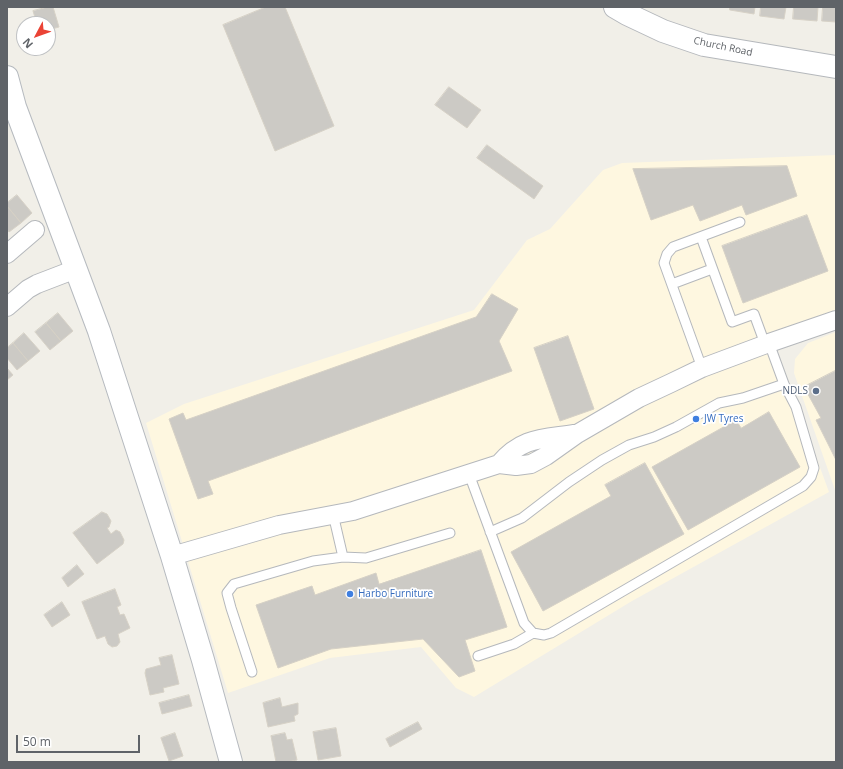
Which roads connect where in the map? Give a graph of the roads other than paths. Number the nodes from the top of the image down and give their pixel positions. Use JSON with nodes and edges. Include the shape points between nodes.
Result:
{"nodes":[{"id":1,"x":624,"y":9,"type":"edge"},
{"id":2,"x":836,"y":67,"type":"edge"},
{"id":3,"x":7,"y":77,"type":"edge"},
{"id":4,"x":740,"y":222,"type":"dead end"},
{"id":5,"x":35,"y":230,"type":"dead end"},
{"id":6,"x":701,"y":237,"type":"junction"},
{"id":7,"x":7,"y":254,"type":"edge"},
{"id":8,"x":76,"y":269,"type":"junction"},
{"id":9,"x":712,"y":269,"type":"junction"},
{"id":10,"x":672,"y":284,"type":"junction"},
{"id":11,"x":7,"y":307,"type":"edge"},
{"id":12,"x":836,"y":320,"type":"edge"},
{"id":13,"x":767,"y":344,"type":"junction"},
{"id":14,"x":702,"y":368,"type":"junction"},
{"id":15,"x":784,"y":384,"type":"junction"},
{"id":16,"x":469,"y":474,"type":"junction"},
{"id":17,"x":333,"y":514,"type":"junction"},
{"id":18,"x":490,"y":532,"type":"junction"},
{"id":19,"x":450,"y":533,"type":"dead end"},
{"id":20,"x":172,"y":556,"type":"junction"},
{"id":21,"x":343,"y":557,"type":"junction"},
{"id":22,"x":533,"y":633,"type":"junction"},
{"id":23,"x":478,"y":656,"type":"dead end"},
{"id":24,"x":252,"y":672,"type":"dead end"},
{"id":25,"x":231,"y":762,"type":"edge"}],
"edges":[{"from":1,"to":2,"type":"main road","name":"Church Road","via":[[663,31],[704,45]]},
{"from":3,"to":8,"type":"main road","via":[[15,107]]},
{"from":4,"to":6,"type":"lane"},
{"from":5,"to":7,"type":"street"},
{"from":6,"to":9,"type":"lane"},
{"from":6,"to":10,"type":"lane","via":[[673,247],[666,254],[664,263]]},
{"from":8,"to":11,"type":"street","via":[[37,284]]},
{"from":8,"to":20,"type":"main road","via":[[99,331]]},
{"from":9,"to":10,"type":"lane"},
{"from":9,"to":13,"type":"lane","via":[[732,322],[754,314]]},
{"from":10,"to":14,"type":"lane"},
{"from":12,"to":13,"type":"street"},
{"from":13,"to":14,"type":"street"},
{"from":13,"to":15,"type":"lane"},
{"from":14,"to":16,"type":"street","via":[[639,398],[531,464],[499,464]]},
{"from":15,"to":18,"type":"lane","via":[[719,404],[676,427],[629,445],[569,482],[522,518]]},
{"from":15,"to":22,"type":"lane","via":[[796,407],[814,468],[811,477],[803,486],[551,633]]},
{"from":16,"to":17,"type":"street","via":[[353,511]]},
{"from":16,"to":18,"type":"lane"},
{"from":17,"to":20,"type":"street","via":[[279,525]]},
{"from":17,"to":21,"type":"lane"},
{"from":18,"to":22,"type":"lane","via":[[524,623]]},
{"from":19,"to":21,"type":"lane","via":[[366,558]]},
{"from":20,"to":25,"type":"main road"},
{"from":21,"to":24,"type":"lane","via":[[313,561],[234,584],[227,593]]},
{"from":22,"to":23,"type":"lane","via":[[514,644]]}]}
